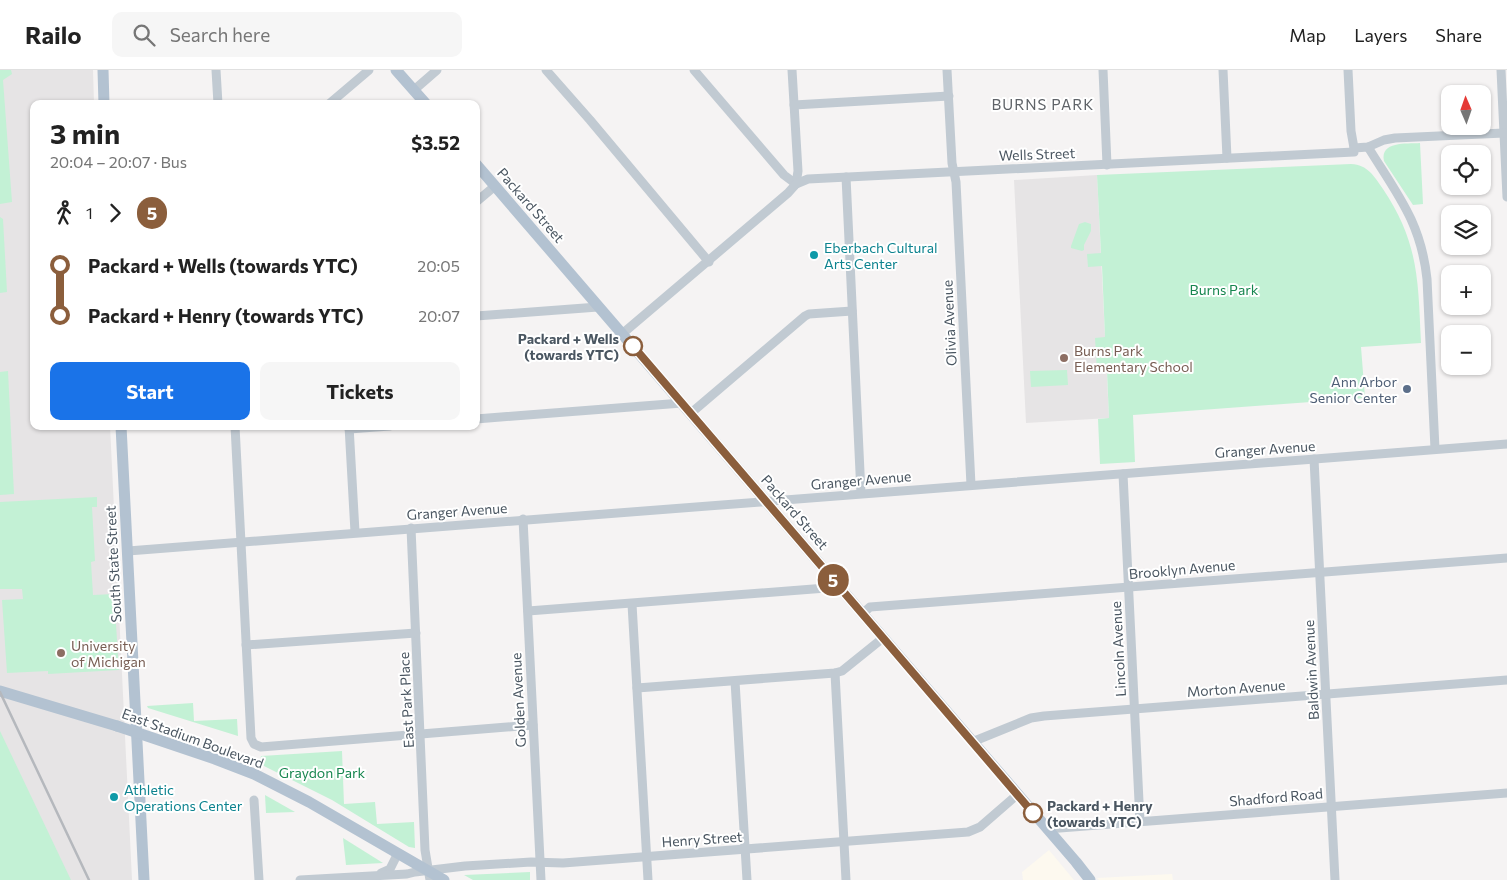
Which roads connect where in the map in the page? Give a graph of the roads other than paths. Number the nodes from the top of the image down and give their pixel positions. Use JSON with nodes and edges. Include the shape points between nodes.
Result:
{"nodes":[{"id":1,"x":103,"y":70,"type":"edge"},
{"id":2,"x":216,"y":70,"type":"edge"},
{"id":3,"x":368,"y":70,"type":"edge"},
{"id":4,"x":396,"y":70,"type":"edge"},
{"id":5,"x":437,"y":70,"type":"edge"},
{"id":6,"x":546,"y":70,"type":"edge"},
{"id":7,"x":694,"y":70,"type":"edge"},
{"id":8,"x":792,"y":70,"type":"edge"},
{"id":9,"x":947,"y":70,"type":"edge"},
{"id":10,"x":1102,"y":70,"type":"edge"},
{"id":11,"x":1223,"y":70,"type":"edge"},
{"id":12,"x":1348,"y":70,"type":"edge"},
{"id":13,"x":1501,"y":70,"type":"edge"},
{"id":14,"x":414,"y":90,"type":"junction"},
{"id":15,"x":949,"y":96,"type":"junction"},
{"id":16,"x":104,"y":100,"type":"edge"},
{"id":17,"x":218,"y":100,"type":"edge"},
{"id":18,"x":334,"y":100,"type":"edge"},
{"id":19,"x":423,"y":100,"type":"edge"},
{"id":20,"x":794,"y":105,"type":"junction"},
{"id":21,"x":1504,"y":133,"type":"junction"},
{"id":22,"x":1368,"y":147,"type":"junction"},
{"id":23,"x":1354,"y":148,"type":"junction"},
{"id":24,"x":1227,"y":158,"type":"junction"},
{"id":25,"x":1107,"y":164,"type":"junction"},
{"id":26,"x":480,"y":169,"type":"edge"},
{"id":27,"x":954,"y":170,"type":"junction"},
{"id":28,"x":846,"y":177,"type":"junction"},
{"id":29,"x":796,"y":184,"type":"junction"},
{"id":30,"x":495,"y":186,"type":"junction"},
{"id":31,"x":1507,"y":197,"type":"edge"},
{"id":32,"x":480,"y":199,"type":"edge"},
{"id":33,"x":709,"y":262,"type":"junction"},
{"id":34,"x":598,"y":306,"type":"junction"},
{"id":35,"x":852,"y":311,"type":"junction"},
{"id":36,"x":480,"y":316,"type":"edge"},
{"id":37,"x":622,"y":334,"type":"junction"},
{"id":38,"x":682,"y":403,"type":"junction"},
{"id":39,"x":691,"y":413,"type":"junction"},
{"id":40,"x":480,"y":420,"type":"edge"},
{"id":41,"x":121,"y":430,"type":"edge"},
{"id":42,"x":235,"y":430,"type":"edge"},
{"id":43,"x":349,"y":430,"type":"edge"},
{"id":44,"x":1507,"y":444,"type":"edge"},
{"id":45,"x":1435,"y":450,"type":"junction"},
{"id":46,"x":1314,"y":459,"type":"junction"},
{"id":47,"x":1123,"y":474,"type":"junction"},
{"id":48,"x":971,"y":485,"type":"junction"},
{"id":49,"x":861,"y":493,"type":"junction"},
{"id":50,"x":767,"y":502,"type":"junction"},
{"id":51,"x":523,"y":519,"type":"junction"},
{"id":52,"x":411,"y":528,"type":"junction"},
{"id":53,"x":355,"y":532,"type":"junction"},
{"id":54,"x":240,"y":542,"type":"junction"},
{"id":55,"x":128,"y":551,"type":"junction"},
{"id":56,"x":1507,"y":558,"type":"edge"},
{"id":57,"x":1320,"y":571,"type":"junction"},
{"id":58,"x":839,"y":587,"type":"junction"},
{"id":59,"x":1129,"y":587,"type":"junction"},
{"id":60,"x":632,"y":604,"type":"junction"},
{"id":61,"x":528,"y":611,"type":"junction"},
{"id":62,"x":862,"y":614,"type":"junction"},
{"id":63,"x":416,"y":633,"type":"junction"},
{"id":64,"x":883,"y":638,"type":"junction"},
{"id":65,"x":246,"y":645,"type":"junction"},
{"id":66,"x":835,"y":673,"type":"junction"},
{"id":67,"x":1507,"y":680,"type":"edge"},
{"id":68,"x":735,"y":681,"type":"junction"},
{"id":69,"x":637,"y":688,"type":"junction"},
{"id":70,"x":0,"y":691,"type":"edge"},
{"id":71,"x":1326,"y":694,"type":"junction"},
{"id":72,"x":1135,"y":709,"type":"junction"},
{"id":73,"x":533,"y":725,"type":"junction"},
{"id":74,"x":421,"y":734,"type":"junction"},
{"id":75,"x":972,"y":742,"type":"junction"},
{"id":76,"x":1507,"y":793,"type":"edge"},
{"id":77,"x":1017,"y":794,"type":"junction"},
{"id":78,"x":254,"y":800,"type":"dead end"},
{"id":79,"x":1332,"y":806,"type":"junction"},
{"id":80,"x":1140,"y":822,"type":"junction"},
{"id":81,"x":1047,"y":829,"type":"junction"},
{"id":82,"x":844,"y":841,"type":"junction"},
{"id":83,"x":745,"y":850,"type":"junction"},
{"id":84,"x":398,"y":853,"type":"junction"},
{"id":85,"x":647,"y":857,"type":"junction"},
{"id":86,"x":540,"y":863,"type":"junction"},
{"id":87,"x":376,"y":875,"type":"junction"},
{"id":88,"x":430,"y":875,"type":"edge"},
{"id":89,"x":144,"y":880,"type":"edge"},
{"id":90,"x":259,"y":880,"type":"edge"},
{"id":91,"x":300,"y":880,"type":"edge"},
{"id":92,"x":444,"y":880,"type":"edge"},
{"id":93,"x":541,"y":880,"type":"edge"},
{"id":94,"x":648,"y":880,"type":"edge"},
{"id":95,"x":747,"y":880,"type":"edge"},
{"id":96,"x":846,"y":880,"type":"edge"},
{"id":97,"x":1090,"y":880,"type":"edge"},
{"id":98,"x":1335,"y":880,"type":"edge"}],
"edges":[{"from":1,"to":16,"type":"main road"},
{"from":2,"to":17,"type":"street"},
{"from":3,"to":18,"type":"street"},
{"from":4,"to":14,"type":"main road"},
{"from":5,"to":14,"type":"street"},
{"from":6,"to":33,"type":"street"},
{"from":7,"to":29,"type":"street","via":[[784,175]]},
{"from":8,"to":20,"type":"street"},
{"from":9,"to":15,"type":"street","name":"Olivia Avenue"},
{"from":10,"to":25,"type":"street"},
{"from":11,"to":24,"type":"street"},
{"from":12,"to":23,"type":"street"},
{"from":13,"to":21,"type":"street"},
{"from":14,"to":19,"type":"main road"},
{"from":15,"to":20,"type":"street"},
{"from":15,"to":27,"type":"street","name":"Olivia Avenue"},
{"from":20,"to":29,"type":"street"},
{"from":21,"to":22,"type":"street","name":"Wells Street","via":[[1395,138]]},
{"from":21,"to":31,"type":"street"},
{"from":22,"to":23,"type":"street","name":"Wells Street"},
{"from":22,"to":45,"type":"street","via":[[1408,211],[1424,254]]},
{"from":23,"to":24,"type":"street","name":"Wells Street","via":[[1354,152]]},
{"from":24,"to":25,"type":"street","name":"Wells Street"},
{"from":25,"to":27,"type":"street","name":"Wells Street"},
{"from":26,"to":30,"type":"main road","name":"Packard Street"},
{"from":27,"to":28,"type":"street","name":"Wells Street"},
{"from":27,"to":48,"type":"street","name":"Olivia Avenue"},
{"from":28,"to":29,"type":"street","name":"Wells Street","via":[[808,178]]},
{"from":28,"to":35,"type":"street"},
{"from":29,"to":33,"type":"street","name":"Wells Street"},
{"from":30,"to":32,"type":"street"},
{"from":30,"to":34,"type":"main road","name":"Packard Street"},
{"from":33,"to":37,"type":"street","name":"Wells Street"},
{"from":34,"to":36,"type":"street"},
{"from":34,"to":37,"type":"main road","name":"Packard Street"},
{"from":35,"to":39,"type":"street","via":[[805,316]]},
{"from":35,"to":49,"type":"street"},
{"from":37,"to":38,"type":"main road","name":"Packard Street"},
{"from":38,"to":39,"type":"main road","name":"Packard Street"},
{"from":38,"to":40,"type":"street"},
{"from":39,"to":50,"type":"main road","name":"Packard Street"},
{"from":41,"to":55,"type":"main road","name":"South State Street"},
{"from":42,"to":54,"type":"street"},
{"from":43,"to":53,"type":"street"},
{"from":44,"to":45,"type":"street","name":"Granger Avenue"},
{"from":45,"to":46,"type":"street","name":"Granger Avenue"},
{"from":46,"to":47,"type":"street","name":"Granger Avenue"},
{"from":46,"to":57,"type":"street","name":"Baldwin Avenue"},
{"from":47,"to":48,"type":"street","name":"Granger Avenue"},
{"from":47,"to":59,"type":"street","name":"Lincoln Avenue"},
{"from":48,"to":49,"type":"street","name":"Granger Avenue"},
{"from":49,"to":50,"type":"street","name":"Granger Avenue"},
{"from":50,"to":51,"type":"street","name":"Granger Avenue"},
{"from":50,"to":58,"type":"main road","name":"Packard Street"},
{"from":51,"to":52,"type":"street","name":"Granger Avenue"},
{"from":51,"to":61,"type":"street","name":"Golden Avenue"},
{"from":52,"to":53,"type":"street","name":"Granger Avenue"},
{"from":52,"to":63,"type":"street","name":"East Park Place"},
{"from":53,"to":54,"type":"street","name":"Granger Avenue"},
{"from":54,"to":55,"type":"street","name":"Granger Avenue"},
{"from":54,"to":65,"type":"street"},
{"from":55,"to":89,"type":"main road","name":"South State Street"},
{"from":56,"to":57,"type":"street","name":"Brooklyn Avenue"},
{"from":57,"to":59,"type":"street","name":"Brooklyn Avenue"},
{"from":57,"to":71,"type":"street","name":"Baldwin Avenue"},
{"from":58,"to":60,"type":"street"},
{"from":58,"to":62,"type":"main road","name":"Packard Street"},
{"from":59,"to":62,"type":"street","name":"Brooklyn Avenue","via":[[870,607]]},
{"from":59,"to":72,"type":"street","name":"Lincoln Avenue"},
{"from":60,"to":61,"type":"street"},
{"from":60,"to":69,"type":"street"},
{"from":61,"to":73,"type":"street","name":"Golden Avenue"},
{"from":62,"to":64,"type":"main road","name":"Packard Street"},
{"from":63,"to":65,"type":"street"},
{"from":63,"to":74,"type":"street","name":"East Park Place"},
{"from":64,"to":66,"type":"street","via":[[842,671]]},
{"from":64,"to":75,"type":"main road","name":"Packard Street"},
{"from":65,"to":74,"type":"street","via":[[251,738],[254,744],[261,747]]},
{"from":66,"to":68,"type":"street"},
{"from":66,"to":82,"type":"street"},
{"from":67,"to":71,"type":"street","name":"Morton Avenue"},
{"from":68,"to":69,"type":"street"},
{"from":68,"to":83,"type":"street"},
{"from":69,"to":85,"type":"street"},
{"from":70,"to":84,"type":"main road","name":"East Stadium Boulevard","bridge":true,"via":[[158,739],[254,774]]},
{"from":71,"to":72,"type":"street","name":"Morton Avenue"},
{"from":71,"to":79,"type":"street","name":"Baldwin Avenue"},
{"from":72,"to":75,"type":"street","name":"Morton Avenue","via":[[1031,718]]},
{"from":72,"to":80,"type":"street","name":"Lincoln Avenue"},
{"from":73,"to":74,"type":"street"},
{"from":73,"to":86,"type":"street","name":"Golden Avenue"},
{"from":74,"to":88,"type":"street","name":"East Park Place","via":[[425,850]]},
{"from":75,"to":77,"type":"main road","name":"Packard Street"},
{"from":76,"to":79,"type":"street","name":"Shadford Road"},
{"from":77,"to":81,"type":"main road","name":"Packard Street"},
{"from":77,"to":82,"type":"street","name":"Henry Street","via":[[974,831]]},
{"from":78,"to":90,"type":"street"},
{"from":79,"to":80,"type":"street","name":"Shadford Road"},
{"from":79,"to":98,"type":"street","name":"Baldwin Avenue"},
{"from":80,"to":81,"type":"street","name":"Shadford Road"},
{"from":81,"to":97,"type":"main road","name":"Packard Street"},
{"from":82,"to":83,"type":"street","name":"Henry Street"},
{"from":82,"to":96,"type":"street"},
{"from":83,"to":85,"type":"street","name":"Henry Street"},
{"from":83,"to":95,"type":"street"},
{"from":84,"to":87,"type":"street","via":[[390,869]]},
{"from":84,"to":88,"type":"main road","name":"East Stadium Boulevard"},
{"from":85,"to":86,"type":"street","name":"Henry Street"},
{"from":85,"to":94,"type":"street"},
{"from":86,"to":88,"type":"street","name":"Henry Street","via":[[465,866]]},
{"from":86,"to":93,"type":"street","name":"Golden Avenue"},
{"from":87,"to":88,"type":"street","name":"Henry Street"},
{"from":87,"to":91,"type":"street","name":"Henry Street"},
{"from":88,"to":92,"type":"main road","name":"East Stadium Boulevard"}]}
